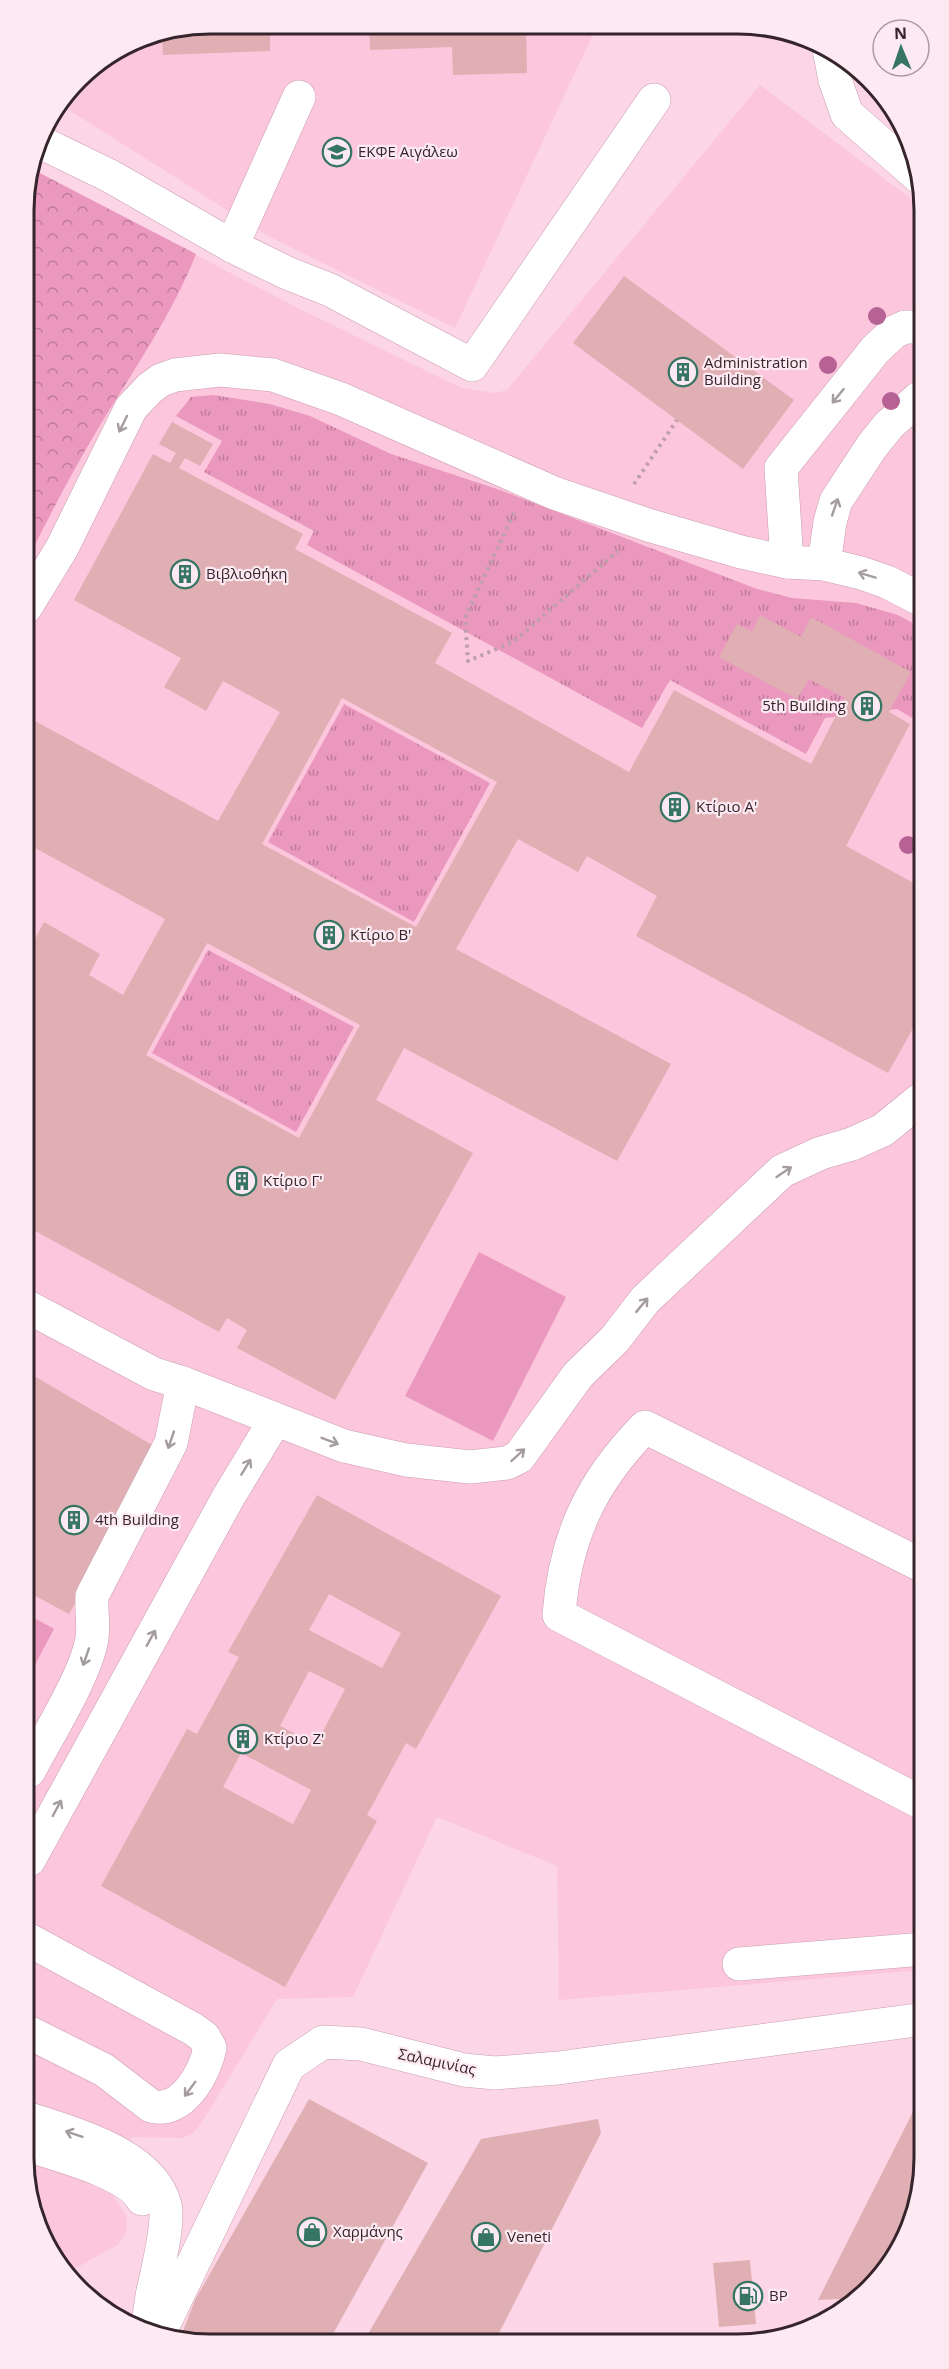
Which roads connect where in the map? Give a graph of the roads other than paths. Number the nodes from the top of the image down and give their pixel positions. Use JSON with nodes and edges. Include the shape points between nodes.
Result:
{"nodes":[{"id":1,"x":831,"y":62,"type":"edge"},
{"id":2,"x":299,"y":97,"type":"dead end"},
{"id":3,"x":654,"y":100,"type":"dead end"},
{"id":4,"x":47,"y":145,"type":"edge"},
{"id":5,"x":910,"y":169,"type":"edge"},
{"id":6,"x":232,"y":246,"type":"junction"},
{"id":7,"x":914,"y":327,"type":"edge"},
{"id":8,"x":914,"y":403,"type":"edge"},
{"id":9,"x":787,"y":562,"type":"junction"},
{"id":10,"x":824,"y":564,"type":"junction"},
{"id":11,"x":35,"y":593,"type":"edge"},
{"id":12,"x":914,"y":596,"type":"edge"},
{"id":13,"x":914,"y":1105,"type":"edge"},
{"id":14,"x":34,"y":1291,"type":"edge"},
{"id":15,"x":34,"y":1309,"type":"edge"},
{"id":16,"x":183,"y":1383,"type":"junction"},
{"id":17,"x":275,"y":1420,"type":"junction"},
{"id":18,"x":914,"y":1562,"type":"edge"},
{"id":19,"x":34,"y":1761,"type":"edge"},
{"id":20,"x":914,"y":1799,"type":"edge"},
{"id":21,"x":34,"y":1851,"type":"edge"},
{"id":22,"x":34,"y":1942,"type":"edge"},
{"id":23,"x":914,"y":1950,"type":"edge"},
{"id":24,"x":739,"y":1964,"type":"dead end"},
{"id":25,"x":914,"y":2020,"type":"edge"},
{"id":26,"x":34,"y":2035,"type":"edge"},
{"id":27,"x":34,"y":2120,"type":"edge"},
{"id":28,"x":34,"y":2147,"type":"edge"},
{"id":29,"x":132,"y":2315,"type":"edge"},
{"id":30,"x":149,"y":2323,"type":"edge"},
{"id":31,"x":162,"y":2327,"type":"edge"}],
"edges":[{"from":1,"to":5,"type":"street","via":[[848,114]]},
{"from":2,"to":6,"type":"street"},
{"from":3,"to":6,"type":"street","via":[[472,365],[330,291]]},
{"from":4,"to":6,"type":"street","via":[[110,176]]},
{"from":7,"to":9,"type":"street","one_way":true,"via":[[894,332],[875,350],[781,468]]},
{"from":10,"to":8,"type":"street","one_way":true,"via":[[836,501],[872,446]]},
{"from":9,"to":10,"type":"street"},
{"from":9,"to":11,"type":"street","one_way":true,"via":[[648,525],[528,483],[341,399],[273,375],[220,370],[161,380],[131,408],[62,548]]},
{"from":12,"to":10,"type":"street","one_way":true,"via":[[887,582]]},
{"from":17,"to":13,"type":"street","one_way":true,"via":[[344,1446],[406,1460],[470,1467],[507,1463],[519,1457],[578,1375],[615,1339],[645,1300],[782,1171],[883,1130]]},
{"from":14,"to":16,"type":"street","via":[[161,1360]]},
{"from":15,"to":16,"type":"street","via":[[154,1374]]},
{"from":16,"to":17,"type":"street"},
{"from":16,"to":19,"type":"street","one_way":true,"via":[[171,1443],[92,1596],[92,1637],[84,1664]]},
{"from":21,"to":17,"type":"street","one_way":true,"via":[[229,1496]]},
{"from":18,"to":20,"type":"street","via":[[645,1427],[604,1474],[576,1528],[561,1586],[559,1615]]},
{"from":22,"to":26,"type":"street","one_way":true,"via":[[204,2037],[210,2051],[186,2096],[157,2108],[104,2070]]},
{"from":23,"to":24,"type":"street"},
{"from":25,"to":31,"type":"street","name":"Σαλαμινίας","via":[[495,2073],[464,2070],[361,2044],[323,2042],[289,2065]]},
{"from":30,"to":27,"type":"street","one_way":true,"via":[[163,2244],[165,2206],[154,2181],[117,2151]]},
{"from":28,"to":29,"type":"street","via":[[111,2174],[139,2194],[147,2210],[150,2232]]}]}
